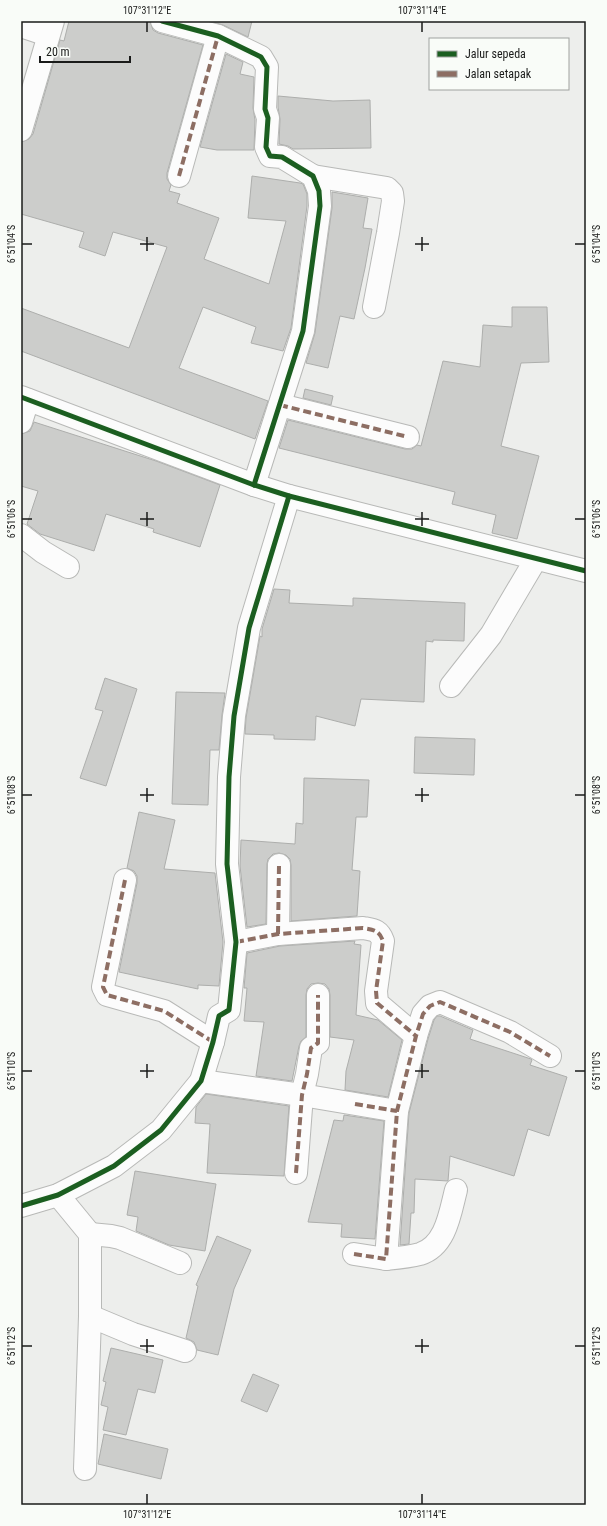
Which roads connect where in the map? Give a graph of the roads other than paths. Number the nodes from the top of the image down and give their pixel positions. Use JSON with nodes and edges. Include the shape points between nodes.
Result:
{"nodes":[{"id":1,"x":162,"y":21,"type":"edge"},
{"id":2,"x":21,"y":26,"type":"edge"},
{"id":3,"x":50,"y":28,"type":"edge"},
{"id":4,"x":218,"y":36,"type":"junction"},
{"id":5,"x":21,"y":130,"type":"edge"},
{"id":6,"x":179,"y":176,"type":"dead end"},
{"id":7,"x":313,"y":176,"type":"junction"},
{"id":8,"x":374,"y":307,"type":"dead end"},
{"id":9,"x":24,"y":399,"type":"edge"},
{"id":10,"x":280,"y":405,"type":"junction"},
{"id":11,"x":21,"y":422,"type":"edge"},
{"id":12,"x":408,"y":437,"type":"dead end"},
{"id":13,"x":254,"y":485,"type":"junction"},
{"id":14,"x":289,"y":496,"type":"junction"},
{"id":15,"x":21,"y":535,"type":"edge"},
{"id":16,"x":536,"y":559,"type":"junction"},
{"id":17,"x":68,"y":567,"type":"dead end"},
{"id":18,"x":586,"y":572,"type":"edge"},
{"id":19,"x":451,"y":686,"type":"dead end"},
{"id":20,"x":279,"y":865,"type":"dead end"},
{"id":21,"x":125,"y":880,"type":"dead end"},
{"id":22,"x":278,"y":934,"type":"junction"},
{"id":23,"x":236,"y":942,"type":"junction"},
{"id":24,"x":318,"y":995,"type":"dead end"},
{"id":25,"x":416,"y":1036,"type":"junction"},
{"id":26,"x":213,"y":1042,"type":"junction"},
{"id":27,"x":550,"y":1056,"type":"dead end"},
{"id":28,"x":201,"y":1081,"type":"junction"},
{"id":29,"x":302,"y":1095,"type":"junction"},
{"id":30,"x":397,"y":1111,"type":"junction"},
{"id":31,"x":296,"y":1173,"type":"dead end"},
{"id":32,"x":456,"y":1190,"type":"dead end"},
{"id":33,"x":58,"y":1195,"type":"junction"},
{"id":34,"x":21,"y":1206,"type":"edge"},
{"id":35,"x":90,"y":1234,"type":"junction"},
{"id":36,"x":354,"y":1254,"type":"dead end"},
{"id":37,"x":386,"y":1259,"type":"junction"},
{"id":38,"x":180,"y":1263,"type":"dead end"},
{"id":39,"x":90,"y":1316,"type":"junction"},
{"id":40,"x":185,"y":1351,"type":"dead end"},
{"id":41,"x":85,"y":1469,"type":"dead end"}],
"edges":[{"from":1,"to":4,"type":"street"},
{"from":2,"to":3,"type":"street"},
{"from":3,"to":5,"type":"street"},
{"from":4,"to":6,"type":"street"},
{"from":4,"to":7,"type":"street","via":[[261,57],[267,67],[266,147],[270,156],[282,157]]},
{"from":7,"to":8,"type":"street","via":[[387,188],[392,193],[388,233]]},
{"from":7,"to":10,"type":"street","via":[[319,191],[320,206],[313,270],[303,331]]},
{"from":9,"to":11,"type":"street"},
{"from":9,"to":13,"type":"street"},
{"from":10,"to":12,"type":"street"},
{"from":10,"to":13,"type":"street"},
{"from":13,"to":14,"type":"street"},
{"from":14,"to":16,"type":"street"},
{"from":14,"to":23,"type":"street","via":[[249,628],[234,716],[229,777],[227,864]]},
{"from":15,"to":17,"type":"street"},
{"from":16,"to":18,"type":"street"},
{"from":16,"to":19,"type":"street","via":[[491,635]]},
{"from":20,"to":22,"type":"street"},
{"from":21,"to":26,"type":"street","via":[[103,988],[107,995],[164,1011]]},
{"from":22,"to":23,"type":"street"},
{"from":22,"to":25,"type":"street","via":[[363,928],[380,934],[383,941],[376,992],[377,1003]]},
{"from":23,"to":26,"type":"street","via":[[229,1010],[219,1016]]},
{"from":24,"to":29,"type":"street","via":[[318,1043],[311,1048]]},
{"from":25,"to":27,"type":"street","via":[[423,1014],[430,1006],[440,1002],[510,1032]]},
{"from":25,"to":30,"type":"street"},
{"from":26,"to":28,"type":"street"},
{"from":28,"to":29,"type":"street"},
{"from":28,"to":33,"type":"street","via":[[161,1130],[114,1166]]},
{"from":29,"to":30,"type":"street"},
{"from":29,"to":31,"type":"street"},
{"from":30,"to":37,"type":"street"},
{"from":32,"to":37,"type":"street","via":[[444,1233],[437,1244],[420,1254]]},
{"from":33,"to":34,"type":"street"},
{"from":33,"to":35,"type":"street"},
{"from":35,"to":38,"type":"street","via":[[120,1238]]},
{"from":35,"to":39,"type":"street"},
{"from":36,"to":37,"type":"street"},
{"from":39,"to":40,"type":"street","via":[[133,1334]]},
{"from":39,"to":41,"type":"street"}]}
